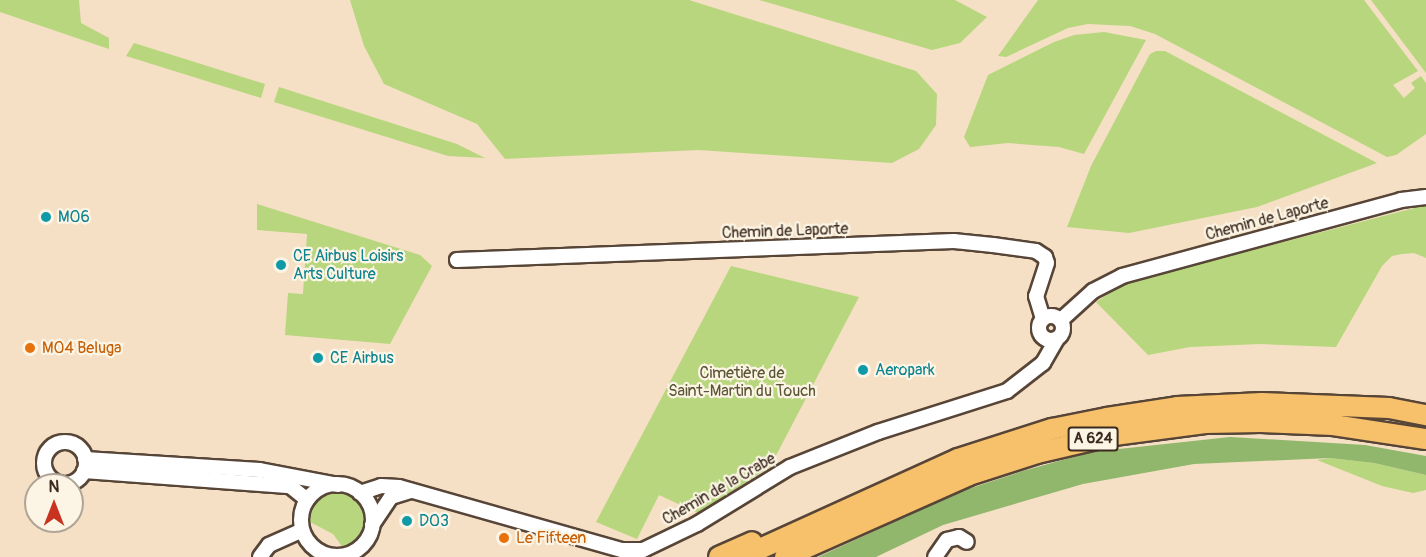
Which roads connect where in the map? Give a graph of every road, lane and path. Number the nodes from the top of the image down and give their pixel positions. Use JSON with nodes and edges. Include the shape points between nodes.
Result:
{"nodes":[{"id":1,"x":1426,"y":197,"type":"edge"},
{"id":2,"x":458,"y":260,"type":"dead end"},
{"id":3,"x":1043,"y":319,"type":"junction"},
{"id":4,"x":1060,"y":320,"type":"junction"},
{"id":5,"x":1050,"y":338,"type":"junction"},
{"id":6,"x":1426,"y":415,"type":"edge"},
{"id":7,"x":1425,"y":439,"type":"edge"},
{"id":8,"x":338,"y":485,"type":"junction"},
{"id":9,"x":411,"y":491,"type":"junction"},
{"id":10,"x":360,"y":493,"type":"junction"},
{"id":11,"x":307,"y":500,"type":"junction"},
{"id":12,"x":372,"y":525,"type":"junction"},
{"id":13,"x":809,"y":525,"type":"junction"},
{"id":14,"x":302,"y":530,"type":"junction"},
{"id":15,"x":967,"y":542,"type":"dead end"},
{"id":16,"x":317,"y":551,"type":"edge"},
{"id":17,"x":355,"y":554,"type":"edge"},
{"id":18,"x":260,"y":557,"type":"edge"},
{"id":19,"x":266,"y":557,"type":"edge"},
{"id":20,"x":719,"y":557,"type":"edge"},
{"id":21,"x":742,"y":557,"type":"edge"},
{"id":22,"x":785,"y":557,"type":"edge"},
{"id":23,"x":934,"y":557,"type":"edge"}],
"edges":[{"from":1,"to":4,"type":"street","name":"Chemin de Laporte","via":[[1401,200],[1122,276],[1093,291]]},
{"from":2,"to":3,"type":"street","name":"Chemin de Laporte","via":[[954,241],[1036,251],[1045,257],[1047,263],[1036,296]]},
{"from":3,"to":4,"type":"street","via":[[1052,316]]},
{"from":3,"to":5,"type":"street","name":"Chemin de Laporte","via":[[1039,330]]},
{"from":4,"to":5,"type":"street","via":[[1063,332]]},
{"from":5,"to":9,"type":"street","name":"Chemin de la Crabe","via":[[1033,371],[994,396],[878,432],[790,467],[697,524],[643,550],[622,550]]},
{"from":6,"to":13,"type":"highway","number":"A 624","via":[[1379,408],[1263,403],[1177,407],[1107,417],[1053,429],[958,459]]},
{"from":7,"to":22,"type":"highway","number":"A 624","via":[[1333,425],[1261,422],[1205,423],[1114,435],[1037,453],[969,475]]},
{"from":8,"to":10,"type":"street"},
{"from":8,"to":11,"type":"street","via":[[324,487]]},
{"from":8,"to":11,"type":"street","via":[[260,470],[84,465],[290,486]]},
{"from":9,"to":10,"type":"street","name":"Chemin de la Crabe","via":[[381,486]]},
{"from":9,"to":12,"type":"street","via":[[391,497]]},
{"from":10,"to":12,"type":"street","via":[[370,507]]},
{"from":11,"to":14,"type":"street","via":[[301,514]]},
{"from":12,"to":17,"type":"street","via":[[367,540]]},
{"from":13,"to":20,"type":"highway","via":[[762,538]]},
{"from":13,"to":21,"type":"highway","number":"A 624"},
{"from":14,"to":16,"type":"street"},
{"from":14,"to":18,"type":"street","via":[[269,545]]},
{"from":15,"to":23,"type":"street","via":[[959,537],[947,540]]},
{"from":16,"to":17,"type":"street","via":[[340,556]]},
{"from":16,"to":19,"type":"street","via":[[288,544]]}]}
